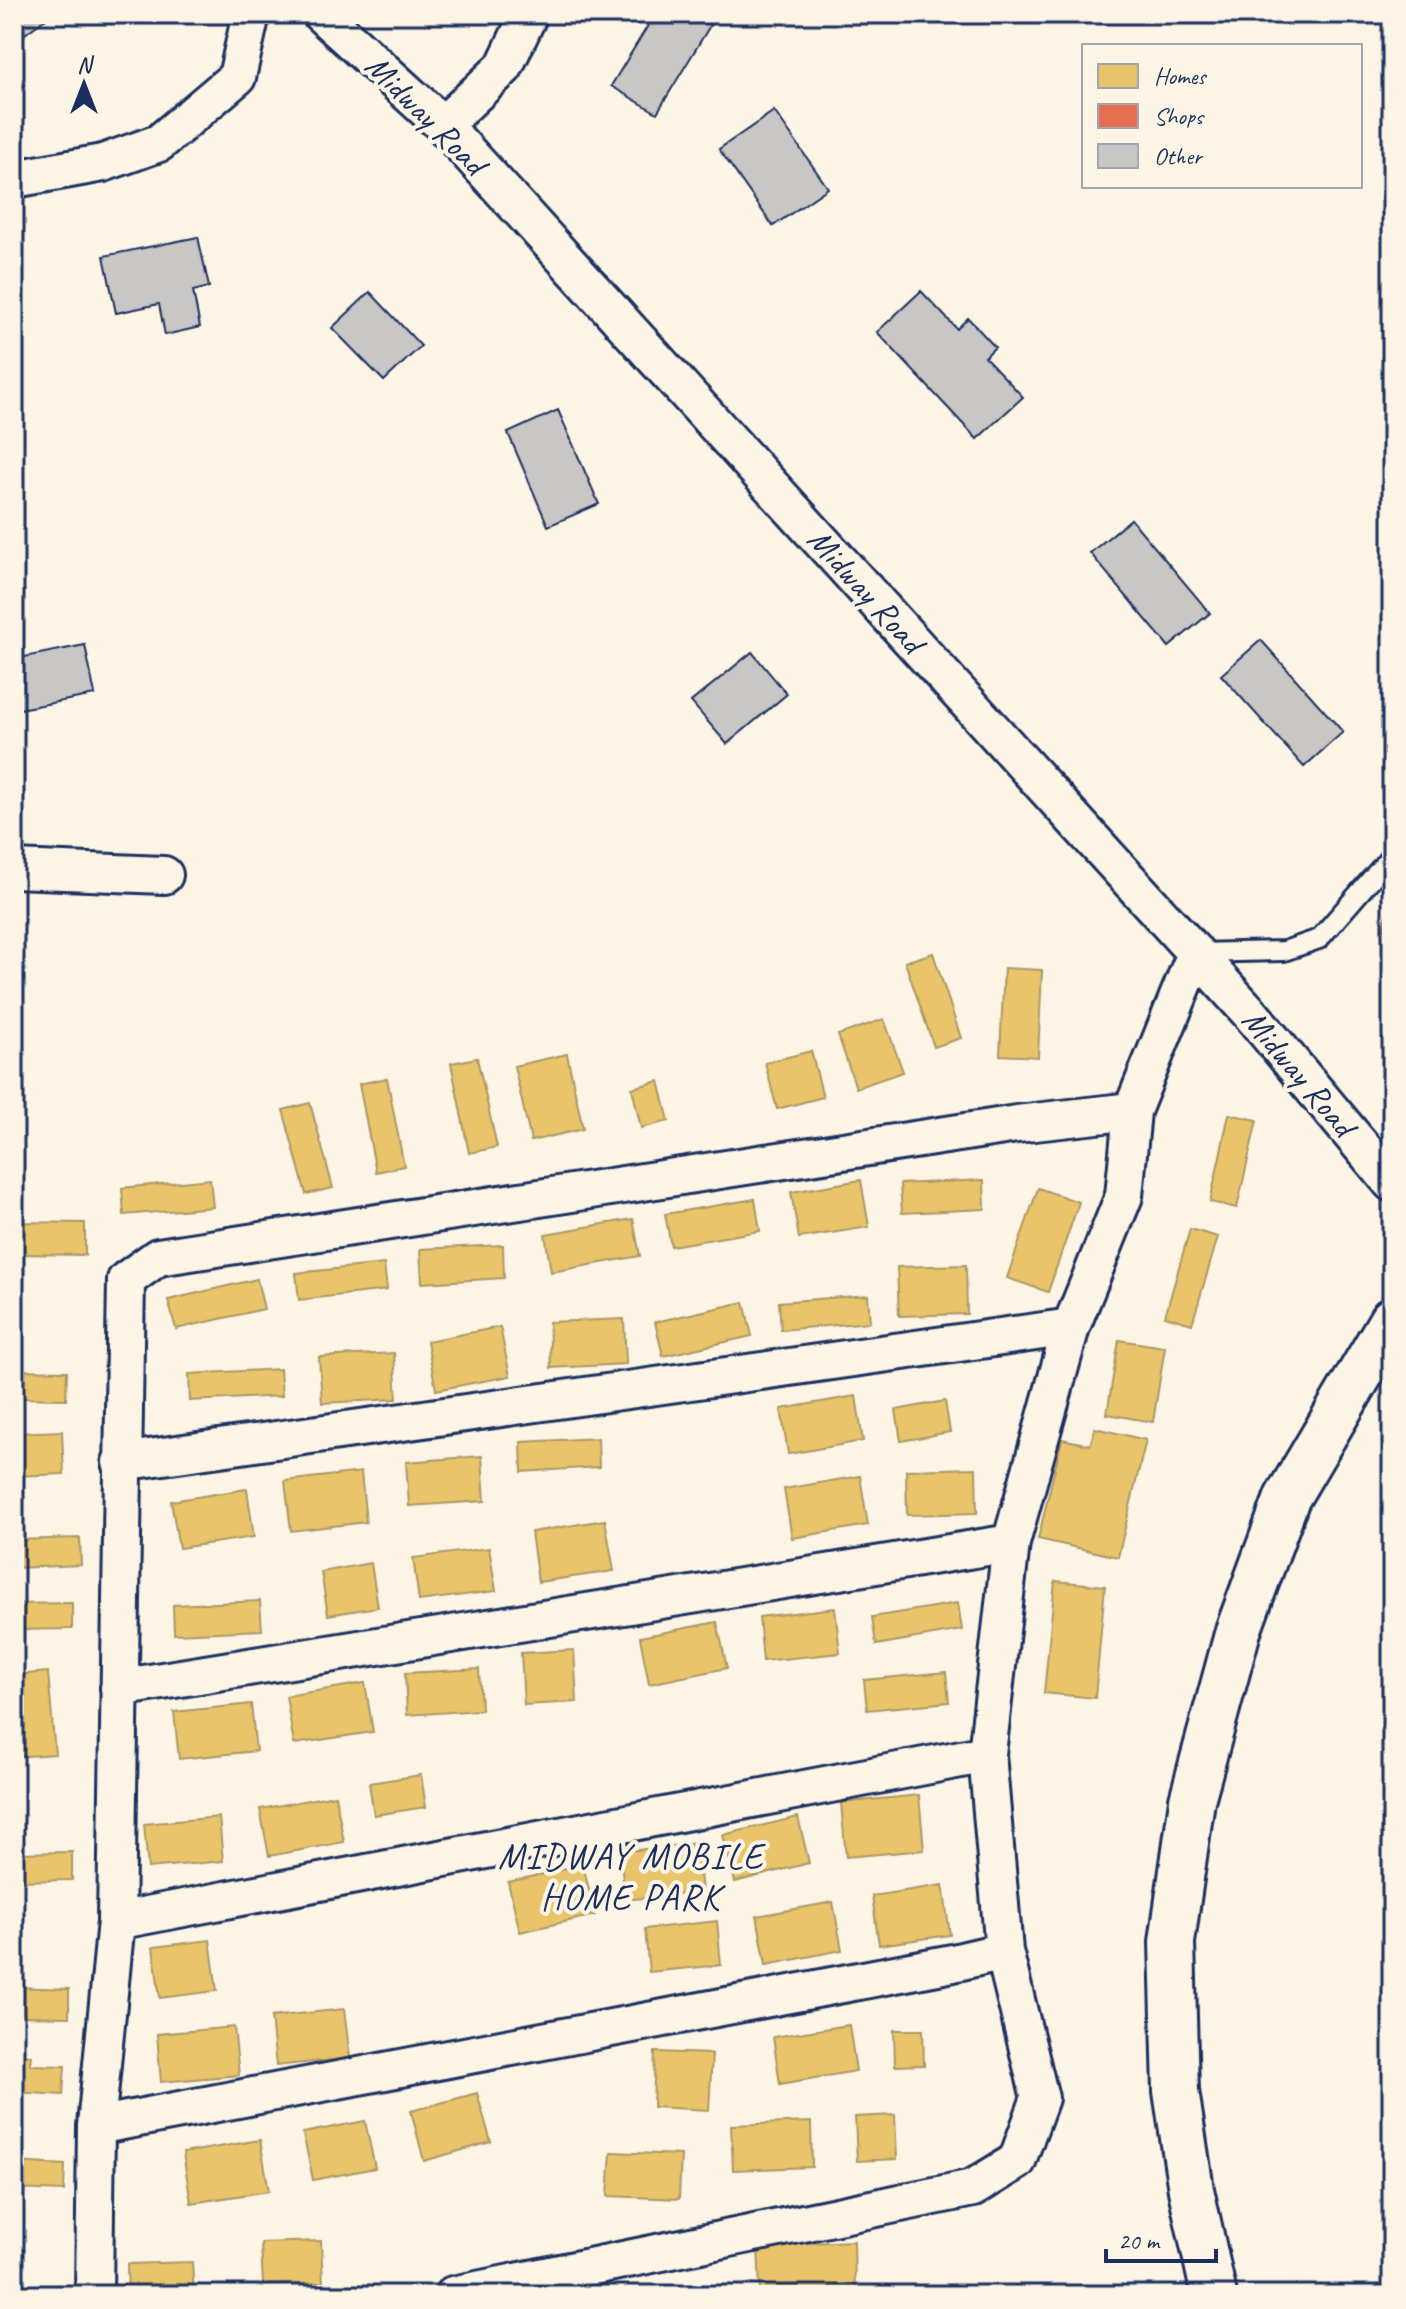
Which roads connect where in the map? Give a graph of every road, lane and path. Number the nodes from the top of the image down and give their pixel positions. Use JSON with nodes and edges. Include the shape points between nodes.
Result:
{"nodes":[{"id":1,"x":251,"y":14,"type":"edge"},
{"id":2,"x":321,"y":14,"type":"edge"},
{"id":3,"x":529,"y":14,"type":"edge"},
{"id":4,"x":443,"y":125,"type":"junction"},
{"id":5,"x":14,"y":179,"type":"edge"},
{"id":6,"x":1392,"y":855,"type":"edge"},
{"id":7,"x":14,"y":869,"type":"edge"},
{"id":8,"x":164,"y":875,"type":"dead end"},
{"id":9,"x":1196,"y":953,"type":"junction"},
{"id":10,"x":1132,"y":1111,"type":"junction"},
{"id":11,"x":1392,"y":1183,"type":"edge"},
{"id":12,"x":1392,"y":1320,"type":"edge"},
{"id":13,"x":1071,"y":1327,"type":"junction"},
{"id":14,"x":121,"y":1462,"type":"junction"},
{"id":15,"x":1011,"y":1543,"type":"junction"},
{"id":16,"x":119,"y":1688,"type":"junction"},
{"id":17,"x":987,"y":1754,"type":"junction"},
{"id":18,"x":116,"y":1921,"type":"junction"},
{"id":19,"x":1004,"y":1951,"type":"junction"},
{"id":20,"x":96,"y":2126,"type":"junction"},
{"id":21,"x":94,"y":2295,"type":"edge"},
{"id":22,"x":453,"y":2295,"type":"edge"},
{"id":23,"x":1214,"y":2295,"type":"edge"}],
"edges":[{"from":1,"to":5,"type":"street","via":[[237,77],[159,143],[103,163]]},
{"from":2,"to":4,"type":"street","name":"Midway Road"},
{"from":3,"to":4,"type":"street","via":[[504,67]]},
{"from":4,"to":9,"type":"street","name":"Midway Road"},
{"from":6,"to":9,"type":"lane","via":[[1319,939],[1284,951]]},
{"from":7,"to":8,"type":"street"},
{"from":9,"to":10,"type":"street"},
{"from":9,"to":11,"type":"street","name":"Midway Road"},
{"from":10,"to":13,"type":"street","via":[[1124,1196]]},
{"from":10,"to":14,"type":"street","via":[[1017,1124],[158,1257],[126,1280]]},
{"from":12,"to":23,"type":"street","via":[[1287,1498],[1238,1631],[1192,1800],[1172,1942],[1176,2091]]},
{"from":13,"to":14,"type":"street"},
{"from":13,"to":15,"type":"street"},
{"from":14,"to":16,"type":"street"},
{"from":15,"to":16,"type":"street"},
{"from":15,"to":17,"type":"street"},
{"from":16,"to":18,"type":"street"},
{"from":17,"to":18,"type":"street"},
{"from":17,"to":19,"type":"street"},
{"from":18,"to":20,"type":"street"},
{"from":19,"to":20,"type":"street"},
{"from":19,"to":22,"type":"street","via":[[1040,2098],[1017,2161],[973,2188]]},
{"from":20,"to":21,"type":"street"}]}
